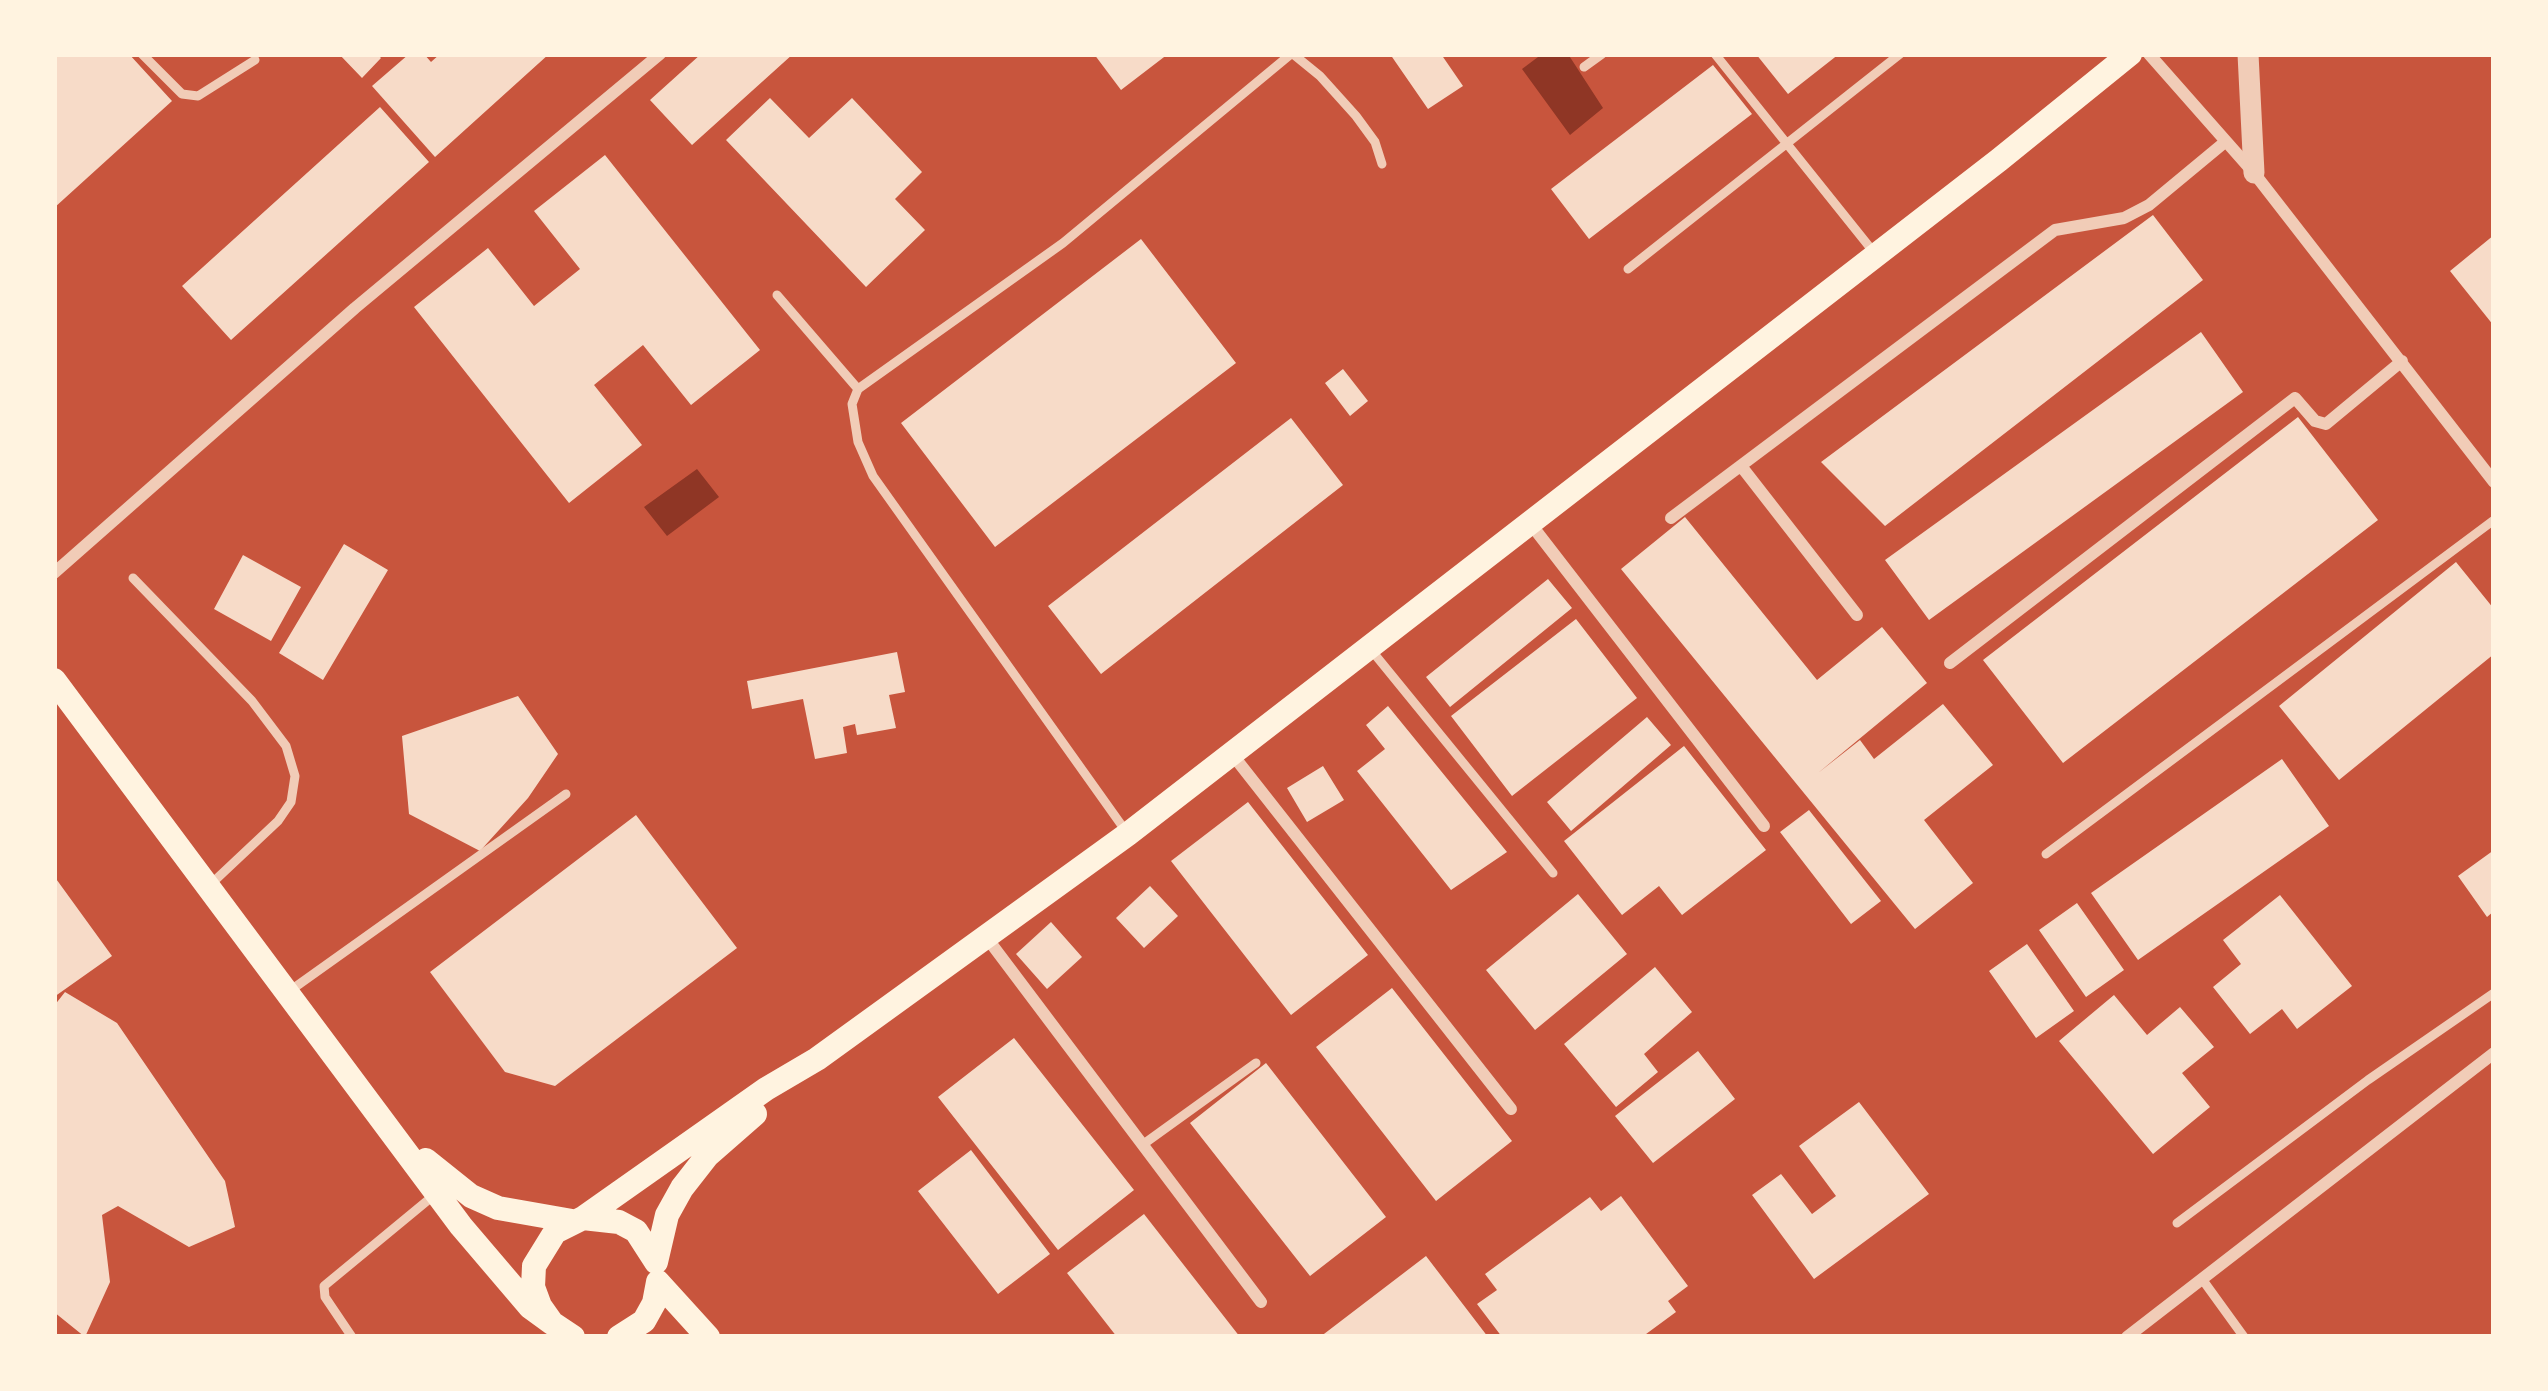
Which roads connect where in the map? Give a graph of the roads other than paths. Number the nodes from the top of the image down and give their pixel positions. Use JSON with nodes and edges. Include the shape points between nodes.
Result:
{"nodes":[{"id":1,"x":142,"y":54,"type":"edge"},
{"id":2,"x":660,"y":54,"type":"edge"},
{"id":3,"x":1292,"y":54,"type":"edge"},
{"id":4,"x":1602,"y":54,"type":"edge"},
{"id":5,"x":1715,"y":54,"type":"edge"},
{"id":6,"x":1900,"y":54,"type":"edge"},
{"id":7,"x":2130,"y":54,"type":"edge"},
{"id":8,"x":2149,"y":54,"type":"edge"},
{"id":9,"x":2248,"y":54,"type":"edge"},
{"id":10,"x":255,"y":60,"type":"dead end"},
{"id":11,"x":1584,"y":67,"type":"dead end"},
{"id":12,"x":2225,"y":142,"type":"junction"},
{"id":13,"x":1786,"y":143,"type":"junction"},
{"id":14,"x":1382,"y":164,"type":"dead end"},
{"id":15,"x":2254,"y":173,"type":"junction"},
{"id":16,"x":1876,"y":255,"type":"junction"},
{"id":17,"x":1628,"y":268,"type":"dead end"},
{"id":18,"x":777,"y":295,"type":"dead end"},
{"id":19,"x":2402,"y":361,"type":"junction"},
{"id":20,"x":858,"y":389,"type":"junction"},
{"id":21,"x":1742,"y":466,"type":"junction"},
{"id":22,"x":2494,"y":482,"type":"edge"},
{"id":23,"x":1671,"y":518,"type":"dead end"},
{"id":24,"x":2494,"y":520,"type":"edge"},
{"id":25,"x":1530,"y":522,"type":"junction"},
{"id":26,"x":54,"y":573,"type":"edge"},
{"id":27,"x":134,"y":578,"type":"dead end"},
{"id":28,"x":1857,"y":615,"type":"dead end"},
{"id":29,"x":1369,"y":647,"type":"junction"},
{"id":30,"x":1950,"y":663,"type":"dead end"},
{"id":31,"x":54,"y":680,"type":"edge"},
{"id":32,"x":1232,"y":754,"type":"junction"},
{"id":33,"x":566,"y":794,"type":"dead end"},
{"id":34,"x":1764,"y":826,"type":"dead end"},
{"id":35,"x":1128,"y":834,"type":"junction"},
{"id":36,"x":2046,"y":854,"type":"dead end"},
{"id":37,"x":1552,"y":873,"type":"dead end"},
{"id":38,"x":207,"y":887,"type":"junction"},
{"id":39,"x":986,"y":938,"type":"junction"},
{"id":40,"x":2494,"y":993,"type":"edge"},
{"id":41,"x":287,"y":994,"type":"junction"},
{"id":42,"x":2494,"y":1053,"type":"edge"},
{"id":43,"x":817,"y":1059,"type":"junction"},
{"id":44,"x":1256,"y":1063,"type":"dead end"},
{"id":45,"x":1511,"y":1109,"type":"dead end"},
{"id":46,"x":378,"y":1111,"type":"junction"},
{"id":47,"x":1145,"y":1143,"type":"junction"},
{"id":48,"x":437,"y":1192,"type":"junction"},
{"id":49,"x":578,"y":1220,"type":"junction"},
{"id":50,"x":2177,"y":1223,"type":"dead end"},
{"id":51,"x":657,"y":1272,"type":"junction"},
{"id":52,"x":2202,"y":1280,"type":"junction"},
{"id":53,"x":1261,"y":1302,"type":"dead end"},
{"id":54,"x":562,"y":1330,"type":"edge"},
{"id":55,"x":352,"y":1337,"type":"edge"},
{"id":56,"x":619,"y":1337,"type":"edge"},
{"id":57,"x":708,"y":1337,"type":"edge"},
{"id":58,"x":2126,"y":1337,"type":"edge"},
{"id":59,"x":2244,"y":1337,"type":"edge"}],
"edges":[{"from":1,"to":10,"type":"lane","via":[[182,94],[198,96]]},
{"from":2,"to":26,"type":"street"},
{"from":3,"to":14,"type":"lane","via":[[1356,116]]},
{"from":3,"to":20,"type":"lane","via":[[1063,243]]},
{"from":4,"to":11,"type":"lane"},
{"from":5,"to":13,"type":"lane"},
{"from":6,"to":13,"type":"lane"},
{"from":7,"to":16,"type":"main road"},
{"from":8,"to":12,"type":"street"},
{"from":9,"to":15,"type":"street"},
{"from":12,"to":15,"type":"street"},
{"from":12,"to":21,"type":"street","via":[[2124,218],[2055,230]]},
{"from":13,"to":16,"type":"lane"},
{"from":13,"to":17,"type":"lane"},
{"from":15,"to":19,"type":"street"},
{"from":16,"to":25,"type":"main road"},
{"from":18,"to":20,"type":"lane"},
{"from":19,"to":22,"type":"street"},
{"from":19,"to":30,"type":"street","via":[[2326,424],[2295,398]]},
{"from":20,"to":35,"type":"lane","via":[[858,442],[873,476]]},
{"from":21,"to":23,"type":"street"},
{"from":21,"to":28,"type":"street"},
{"from":24,"to":36,"type":"lane"},
{"from":25,"to":29,"type":"main road"},
{"from":25,"to":34,"type":"street"},
{"from":27,"to":38,"type":"lane","via":[[252,700],[286,746],[295,776],[278,821]]},
{"from":29,"to":32,"type":"main road"},
{"from":29,"to":37,"type":"lane"},
{"from":31,"to":38,"type":"main road"},
{"from":32,"to":35,"type":"main road"},
{"from":32,"to":45,"type":"street"},
{"from":33,"to":41,"type":"lane"},
{"from":35,"to":39,"type":"main road"},
{"from":38,"to":41,"type":"main road"},
{"from":39,"to":43,"type":"main road"},
{"from":39,"to":47,"type":"street"},
{"from":40,"to":50,"type":"lane"},
{"from":41,"to":46,"type":"main road"},
{"from":42,"to":52,"type":"street"},
{"from":43,"to":49,"type":"main road"},
{"from":43,"to":51,"type":"main road","via":[[694,1172],[667,1215]]},
{"from":44,"to":47,"type":"lane"},
{"from":46,"to":48,"type":"main road"},
{"from":46,"to":49,"type":"main road","via":[[471,1196]]},
{"from":47,"to":53,"type":"street"},
{"from":48,"to":54,"type":"main road","via":[[513,1288]]},
{"from":48,"to":55,"type":"lane","via":[[324,1286]]},
{"from":49,"to":51,"type":"main road","via":[[602,1217],[636,1231]]},
{"from":49,"to":54,"type":"main road","via":[[555,1232],[535,1266],[533,1287]]},
{"from":51,"to":56,"type":"main road","via":[[644,1321]]},
{"from":51,"to":57,"type":"main road"},
{"from":52,"to":58,"type":"street"},
{"from":52,"to":59,"type":"lane"}]}
